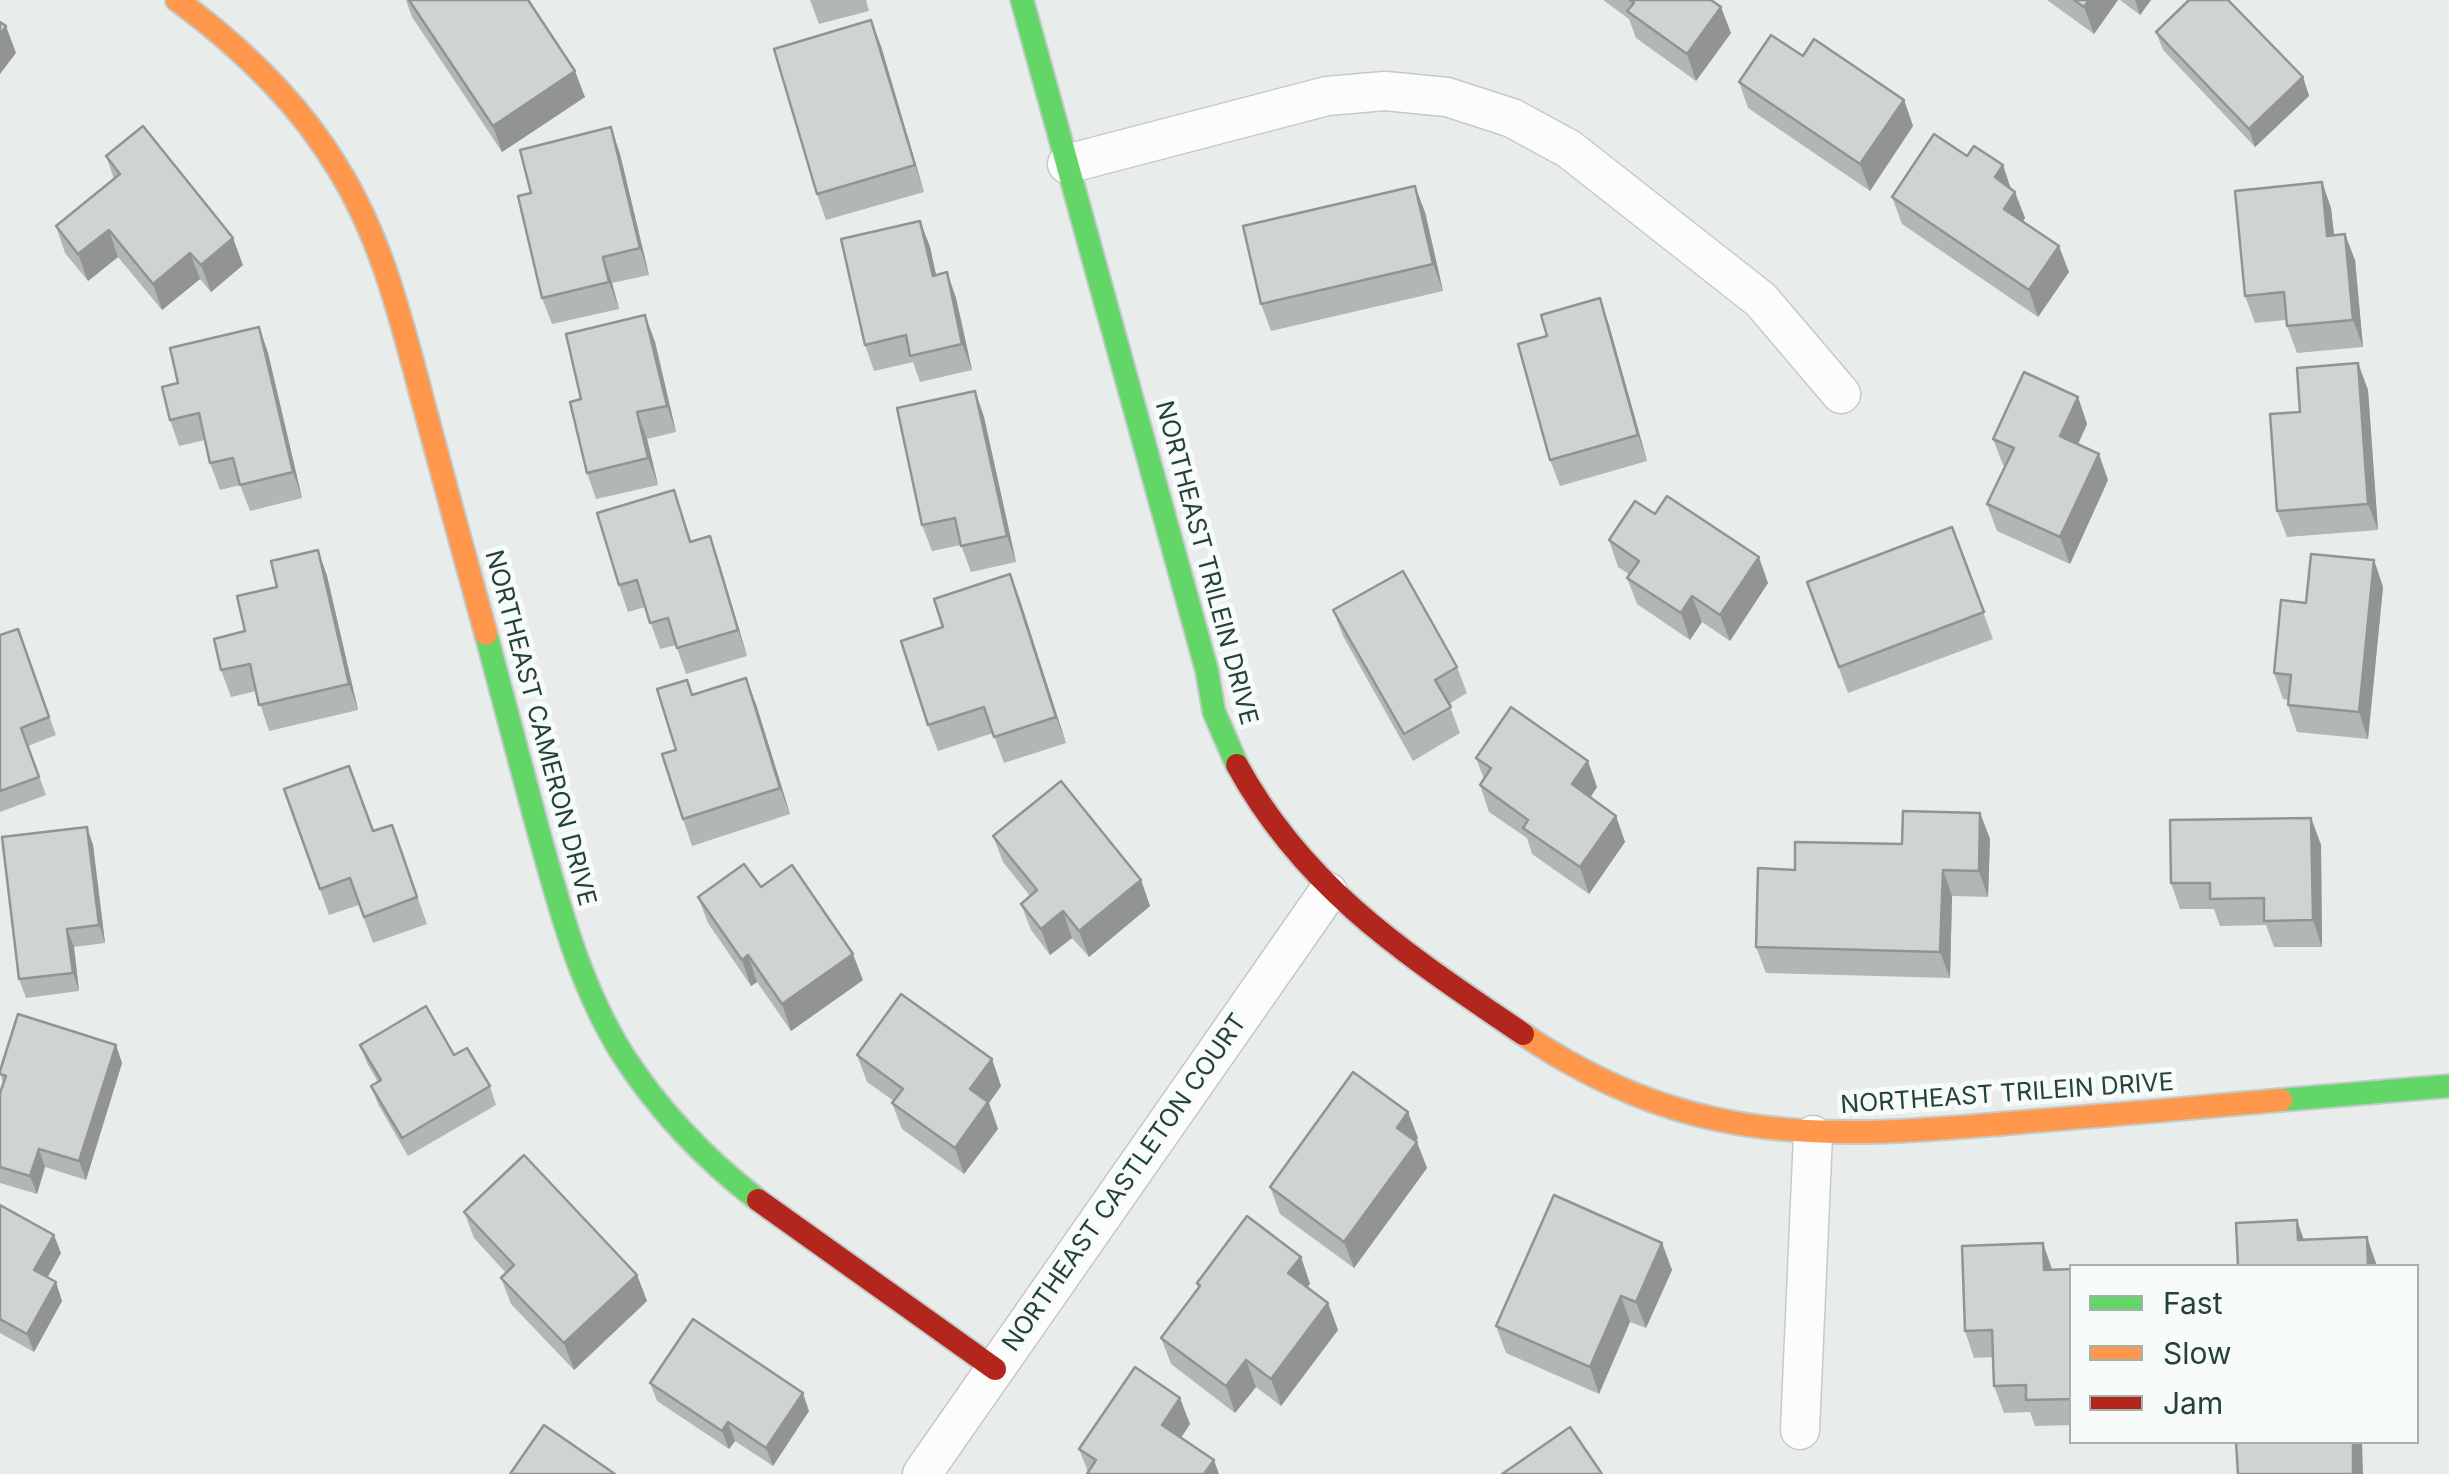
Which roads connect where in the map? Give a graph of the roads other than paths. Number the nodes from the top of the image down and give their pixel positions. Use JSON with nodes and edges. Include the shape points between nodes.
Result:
{"nodes":[{"id":1,"x":176,"y":0,"type":"edge"},
{"id":2,"x":1022,"y":0,"type":"edge"},
{"id":3,"x":1067,"y":164,"type":"junction"},
{"id":4,"x":1841,"y":394,"type":"dead end"},
{"id":5,"x":1328,"y":892,"type":"junction"},
{"id":6,"x":2449,"y":1086,"type":"edge"},
{"id":7,"x":1813,"y":1135,"type":"junction"},
{"id":8,"x":995,"y":1369,"type":"junction"},
{"id":9,"x":1800,"y":1430,"type":"dead end"},
{"id":10,"x":922,"y":1474,"type":"edge"}],
"edges":[{"from":1,"to":8,"type":"street","name":"NORTHEAST CAMERON DRIVE","via":[[228,38],[287,97],[333,160],[372,233],[560,910],[585,984],[624,1058],[672,1123],[727,1177]]},
{"from":2,"to":3,"type":"street","name":"NORTHEAST TRILEIN DRIVE"},
{"from":3,"to":4,"type":"street","via":[[1327,96],[1385,91],[1447,97],[1512,118],[1569,150],[1761,300]]},
{"from":3,"to":5,"type":"street","name":"NORTHEAST TRILEIN DRIVE","via":[[1230,754],[1267,819]]},
{"from":5,"to":7,"type":"street","name":"NORTHEAST TRILEIN DRIVE","via":[[1564,1060],[1637,1096],[1716,1122]]},
{"from":5,"to":8,"type":"street","name":"NORTHEAST CASTLETON COURT"},
{"from":6,"to":7,"type":"street","name":"NORTHEAST TRILEIN DRIVE"},
{"from":7,"to":9,"type":"street"},
{"from":8,"to":10,"type":"street","name":"NORTHEAST CASTLETON COURT"}]}
